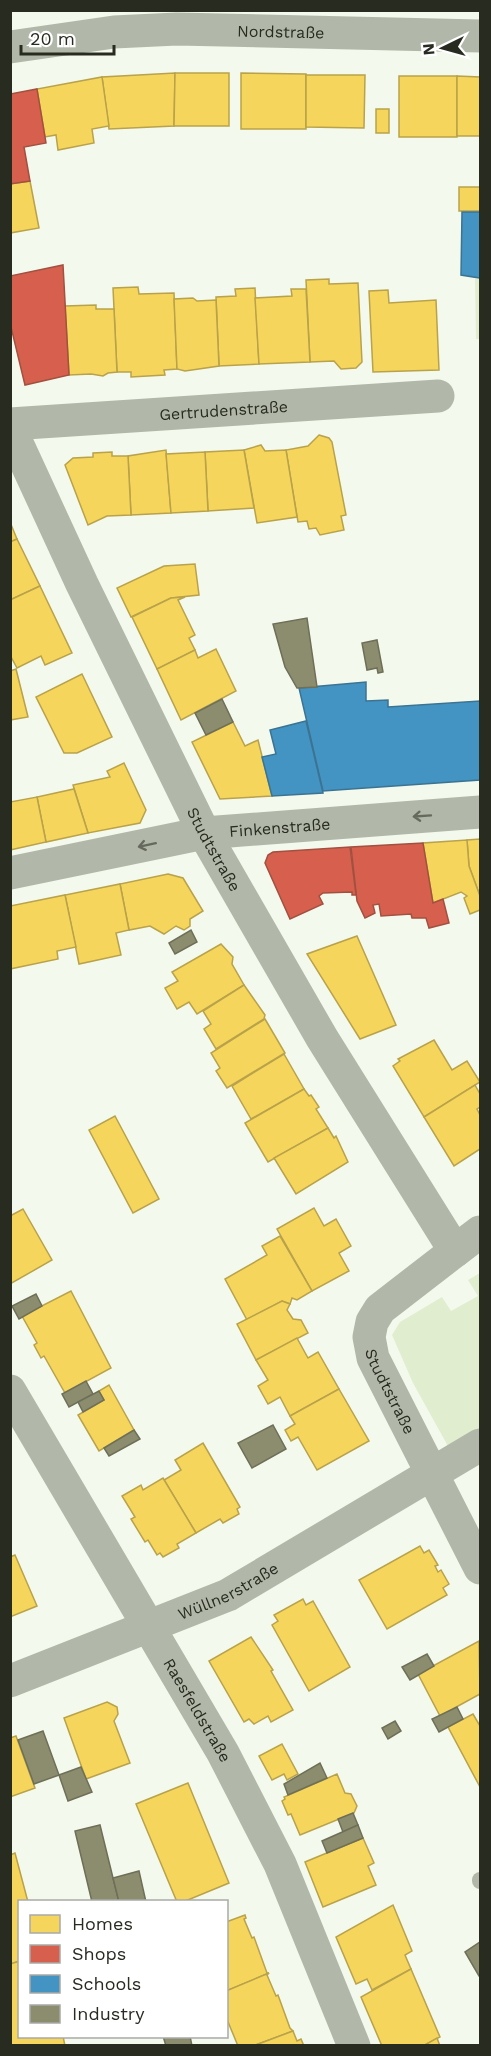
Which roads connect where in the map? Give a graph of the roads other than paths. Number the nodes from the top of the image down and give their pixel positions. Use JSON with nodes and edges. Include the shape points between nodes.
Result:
{"nodes":[{"id":1,"x":309,"y":22,"type":"edge"},
{"id":2,"x":480,"y":36,"type":"edge"},
{"id":3,"x":10,"y":47,"type":"edge"},
{"id":4,"x":438,"y":396,"type":"dead end"},
{"id":5,"x":10,"y":424,"type":"edge"},
{"id":6,"x":10,"y":428,"type":"edge"},
{"id":7,"x":480,"y":812,"type":"edge"},
{"id":8,"x":204,"y":833,"type":"junction"},
{"id":9,"x":10,"y":873,"type":"edge"},
{"id":10,"x":468,"y":1241,"type":"edge"},
{"id":11,"x":10,"y":1391,"type":"edge"},
{"id":12,"x":480,"y":1445,"type":"edge"},
{"id":13,"x":431,"y":1473,"type":"junction"},
{"id":14,"x":480,"y":1568,"type":"edge"},
{"id":15,"x":148,"y":1629,"type":"junction"},
{"id":16,"x":10,"y":1681,"type":"edge"},
{"id":17,"x":354,"y":2046,"type":"edge"}],
"edges":[{"from":1,"to":2,"type":"street","name":"Nordstraße"},
{"from":1,"to":3,"type":"street","name":"Nordstraße","via":[[114,32]]},
{"from":4,"to":5,"type":"street","name":"Gertrudenstraße"},
{"from":6,"to":8,"type":"street","name":"Studtstraße"},
{"from":7,"to":8,"type":"street","name":"Finkenstraße","one_way":true},
{"from":8,"to":9,"type":"street","name":"Finkenstraße","one_way":true},
{"from":8,"to":10,"type":"street","name":"Studtstraße","via":[[322,1038]]},
{"from":10,"to":13,"type":"street","name":"Studtstraße","via":[[380,1309],[369,1337],[373,1358]]},
{"from":11,"to":15,"type":"street","name":"Raesfeldstraße"},
{"from":12,"to":13,"type":"street"},
{"from":13,"to":14,"type":"street","name":"Studtstraße"},
{"from":13,"to":15,"type":"street","name":"Wüllnerstraße","via":[[228,1595]]},
{"from":15,"to":16,"type":"street","name":"Wüllnerstraße"},
{"from":15,"to":17,"type":"street","name":"Raesfeldstraße","via":[[223,1753],[280,1864]]}]}
